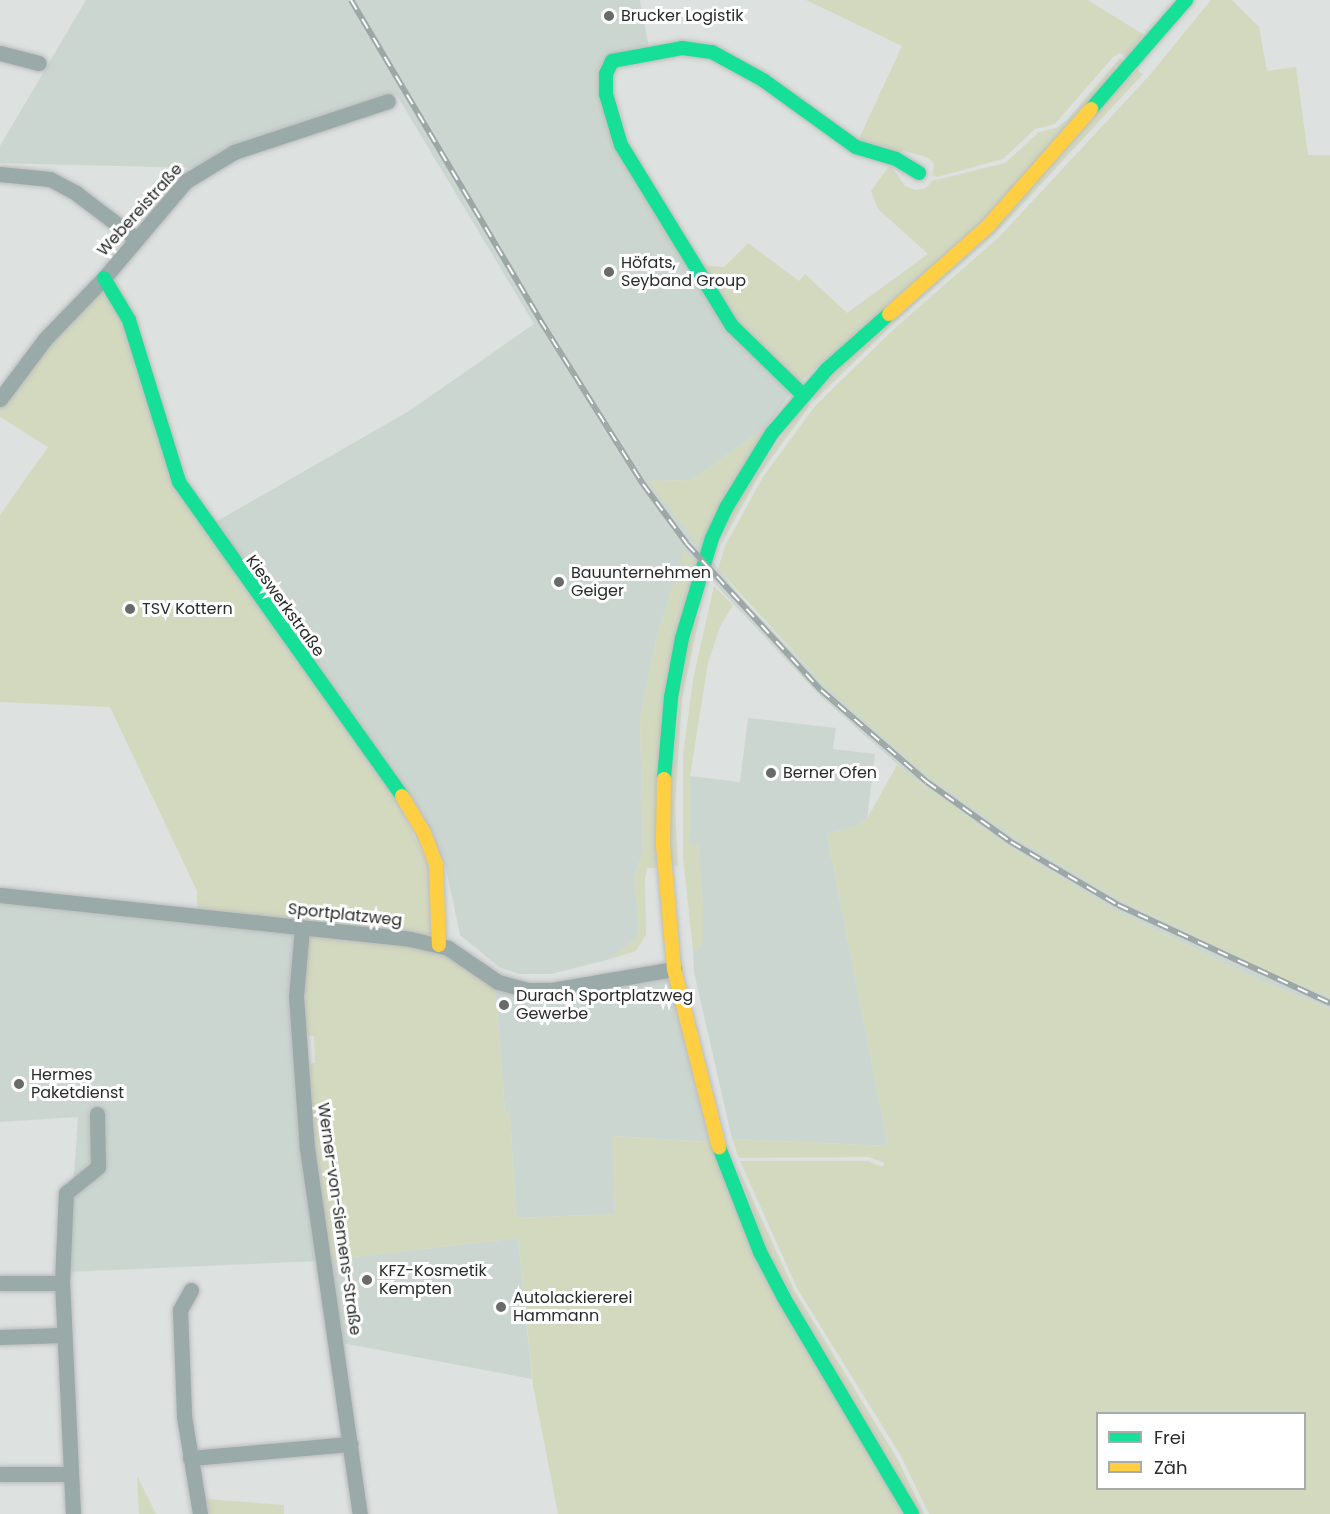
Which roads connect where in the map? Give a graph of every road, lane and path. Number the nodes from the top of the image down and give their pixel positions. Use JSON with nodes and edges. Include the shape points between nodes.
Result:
{"nodes":[{"id":1,"x":1186,"y":0,"type":"edge"},
{"id":2,"x":0,"y":54,"type":"edge"},
{"id":3,"x":39,"y":63,"type":"dead end"},
{"id":4,"x":388,"y":100,"type":"dead end"},
{"id":5,"x":920,"y":173,"type":"dead end"},
{"id":6,"x":0,"y":174,"type":"edge"},
{"id":7,"x":135,"y":238,"type":"junction"},
{"id":8,"x":104,"y":278,"type":"junction"},
{"id":9,"x":803,"y":395,"type":"junction"},
{"id":10,"x":0,"y":399,"type":"edge"},
{"id":11,"x":0,"y":896,"type":"edge"},
{"id":12,"x":302,"y":928,"type":"junction"},
{"id":13,"x":439,"y":945,"type":"junction"},
{"id":14,"x":674,"y":969,"type":"junction"},
{"id":15,"x":97,"y":1114,"type":"dead end"},
{"id":16,"x":0,"y":1283,"type":"edge"},
{"id":17,"x":62,"y":1283,"type":"junction"},
{"id":18,"x":191,"y":1290,"type":"dead end"},
{"id":19,"x":64,"y":1335,"type":"junction"},
{"id":20,"x":0,"y":1337,"type":"edge"},
{"id":21,"x":351,"y":1444,"type":"junction"},
{"id":22,"x":190,"y":1458,"type":"junction"},
{"id":23,"x":0,"y":1474,"type":"edge"},
{"id":24,"x":71,"y":1474,"type":"junction"},
{"id":25,"x":73,"y":1514,"type":"edge"},
{"id":26,"x":200,"y":1514,"type":"edge"},
{"id":27,"x":360,"y":1514,"type":"edge"},
{"id":28,"x":912,"y":1514,"type":"edge"}],
"edges":[{"from":1,"to":9,"type":"street","via":[[988,226]]},
{"from":2,"to":3,"type":"street"},
{"from":4,"to":7,"type":"street","name":"Webereistraße","via":[[208,164],[186,182]]},
{"from":5,"to":9,"type":"street","via":[[896,159],[856,147],[763,80],[712,52],[682,48],[612,62],[606,74],[606,94],[621,146],[732,326]]},
{"from":6,"to":7,"type":"street","via":[[50,179],[76,193]]},
{"from":7,"to":8,"type":"street","name":"Webereistraße"},
{"from":8,"to":10,"type":"street","name":"Webereistraße","via":[[45,339]]},
{"from":8,"to":13,"type":"street","name":"Kieswerkstraße","via":[[129,320],[179,482],[405,800],[424,833],[436,865]]},
{"from":9,"to":14,"type":"street","via":[[772,433],[726,508],[712,538],[682,638],[664,757],[664,870]]},
{"from":11,"to":12,"type":"street","name":"Sportplatzweg"},
{"from":12,"to":13,"type":"street","name":"Sportplatzweg"},
{"from":12,"to":21,"type":"street","name":"Werner-von-Siemens-Straße","via":[[296,996],[307,1148]]},
{"from":13,"to":14,"type":"street","name":"Sportplatzweg","via":[[498,982],[528,990],[552,990]]},
{"from":14,"to":28,"type":"street","via":[[717,1142],[760,1252]]},
{"from":15,"to":17,"type":"street","via":[[98,1167],[66,1193]]},
{"from":16,"to":17,"type":"street"},
{"from":17,"to":19,"type":"street"},
{"from":18,"to":22,"type":"street","via":[[180,1310],[184,1416]]},
{"from":19,"to":20,"type":"street"},
{"from":19,"to":24,"type":"street"},
{"from":21,"to":22,"type":"street"},
{"from":21,"to":27,"type":"street","name":"Werner-von-Siemens-Straße"},
{"from":22,"to":26,"type":"street"},
{"from":23,"to":24,"type":"street"},
{"from":24,"to":25,"type":"street"}]}
